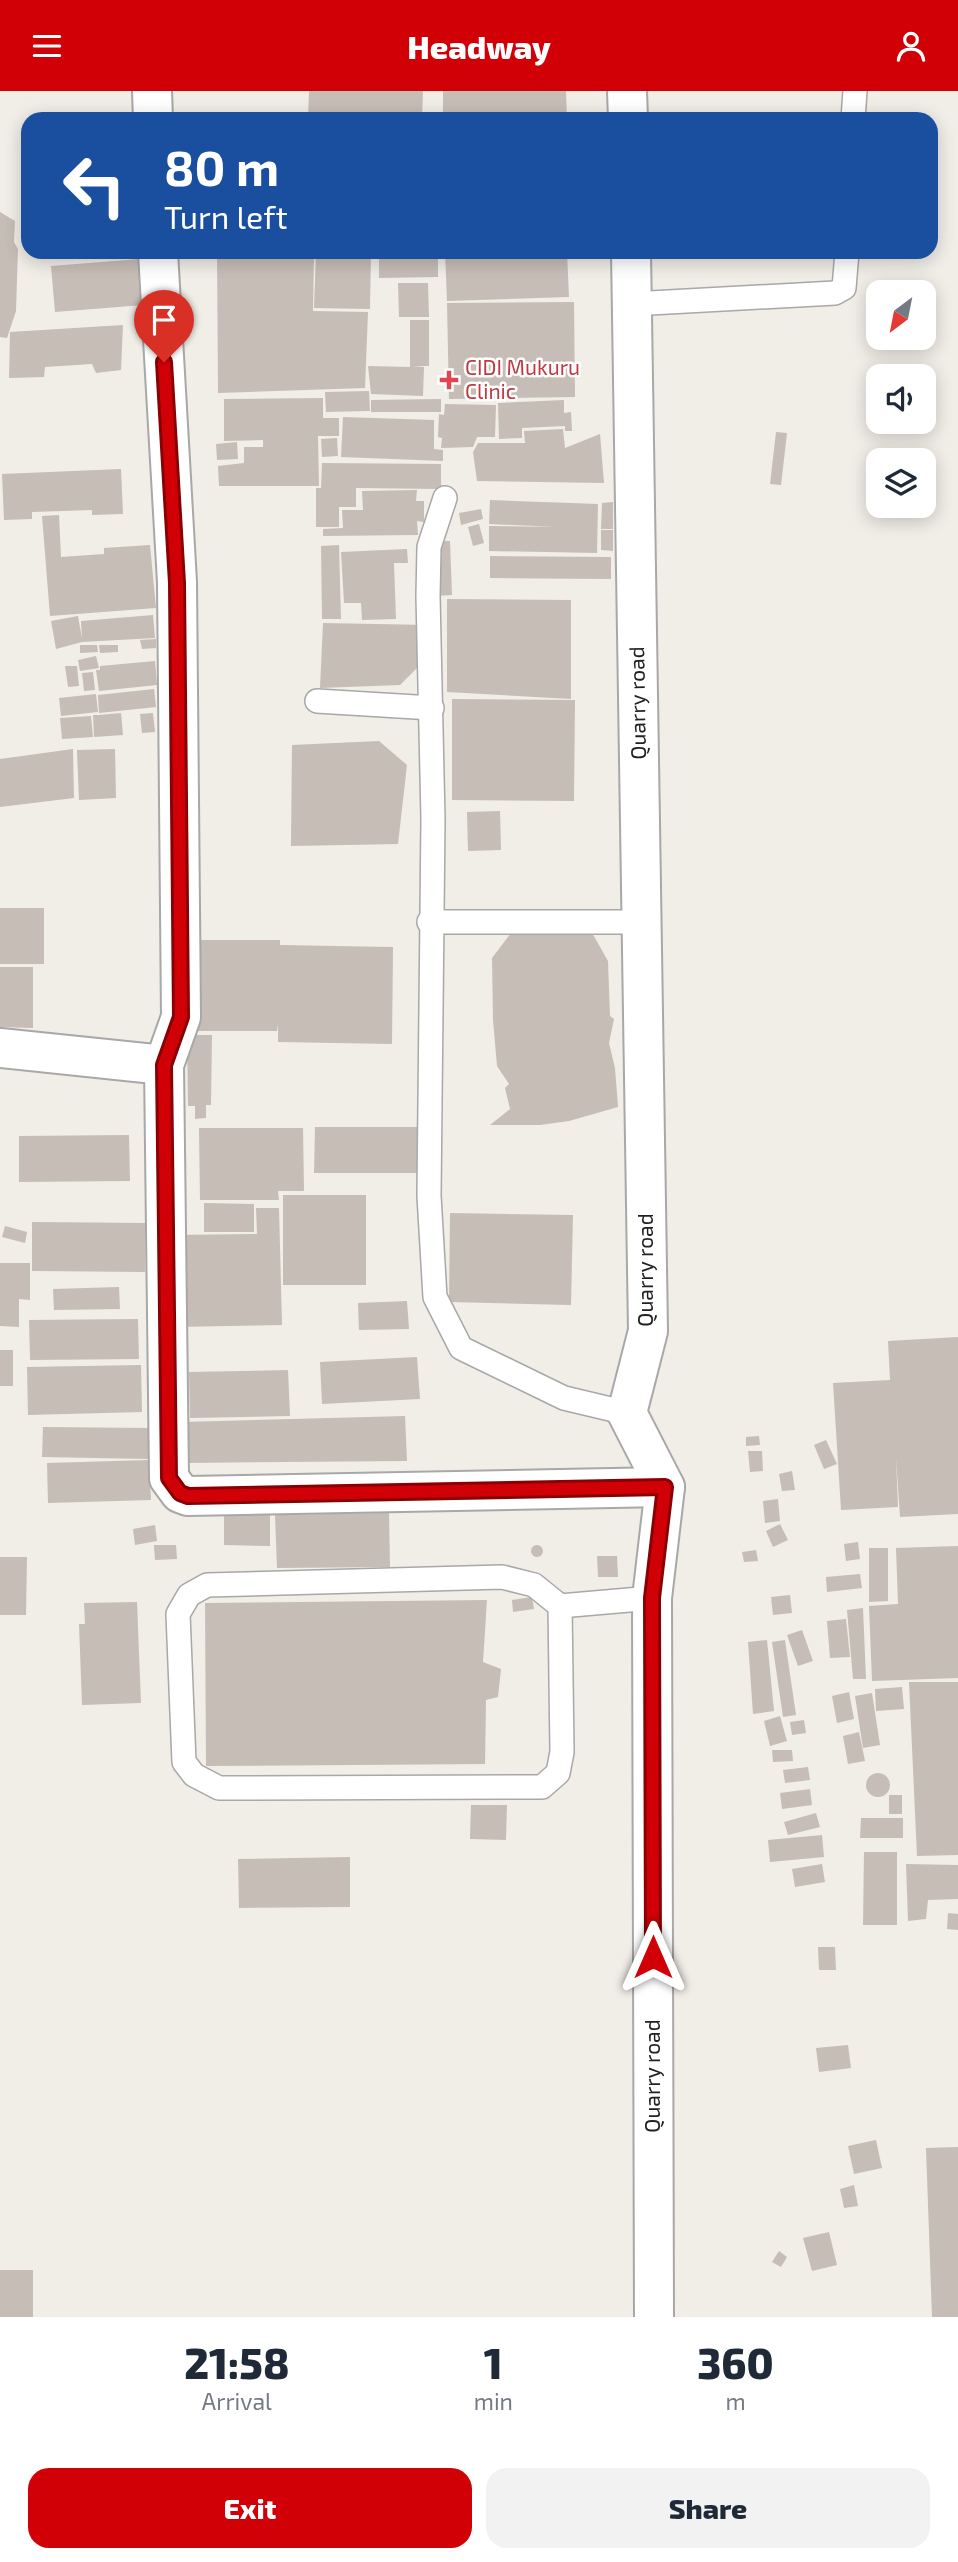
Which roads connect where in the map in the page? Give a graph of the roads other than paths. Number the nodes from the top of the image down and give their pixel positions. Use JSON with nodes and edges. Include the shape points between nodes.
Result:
{"nodes":[{"id":1,"x":152,"y":91,"type":"edge"},
{"id":2,"x":627,"y":91,"type":"edge"},
{"id":3,"x":855,"y":91,"type":"edge"},
{"id":4,"x":153,"y":112,"type":"edge"},
{"id":5,"x":628,"y":112,"type":"edge"},
{"id":6,"x":854,"y":112,"type":"edge"},
{"id":7,"x":158,"y":259,"type":"edge"},
{"id":8,"x":631,"y":259,"type":"edge"},
{"id":9,"x":846,"y":259,"type":"edge"},
{"id":10,"x":632,"y":304,"type":"junction"},
{"id":11,"x":445,"y":498,"type":"dead end"},
{"id":12,"x":317,"y":701,"type":"dead end"},
{"id":13,"x":432,"y":708,"type":"junction"},
{"id":14,"x":429,"y":922,"type":"junction"},
{"id":15,"x":641,"y":922,"type":"junction"},
{"id":16,"x":0,"y":1048,"type":"edge"},
{"id":17,"x":164,"y":1065,"type":"junction"},
{"id":18,"x":626,"y":1413,"type":"junction"},
{"id":19,"x":665,"y":1487,"type":"junction"},
{"id":20,"x":652,"y":1598,"type":"junction"},
{"id":21,"x":560,"y":1605,"type":"junction"},
{"id":22,"x":654,"y":2317,"type":"edge"}],
"edges":[{"from":1,"to":4,"type":"street"},
{"from":2,"to":5,"type":"street"},
{"from":3,"to":6,"type":"lane"},
{"from":7,"to":17,"type":"street","via":[[177,583],[181,990],[181,1017]]},
{"from":8,"to":10,"type":"street","name":"Quarry road"},
{"from":9,"to":10,"type":"lane","via":[[844,288],[835,293]]},
{"from":10,"to":15,"type":"street","name":"Quarry road"},
{"from":11,"to":13,"type":"lane","via":[[429,547]]},
{"from":12,"to":13,"type":"lane"},
{"from":13,"to":14,"type":"lane"},
{"from":14,"to":15,"type":"lane"},
{"from":14,"to":18,"type":"lane","via":[[429,1196],[435,1297],[461,1348],[564,1398]]},
{"from":15,"to":18,"type":"street","name":"Quarry road","via":[[648,1331]]},
{"from":16,"to":17,"type":"street"},
{"from":17,"to":19,"type":"street","via":[[169,1478],[180,1493]]},
{"from":18,"to":19,"type":"street"},
{"from":19,"to":20,"type":"street","name":"Quarry road"},
{"from":20,"to":21,"type":"lane"},
{"from":20,"to":22,"type":"street","name":"Quarry road"},
{"from":21,"to":21,"type":"lane","via":[[562,1752],[558,1773],[542,1787],[219,1787],[194,1776],[184,1762],[178,1614],[189,1595],[207,1585],[502,1577],[534,1585]]}]}
